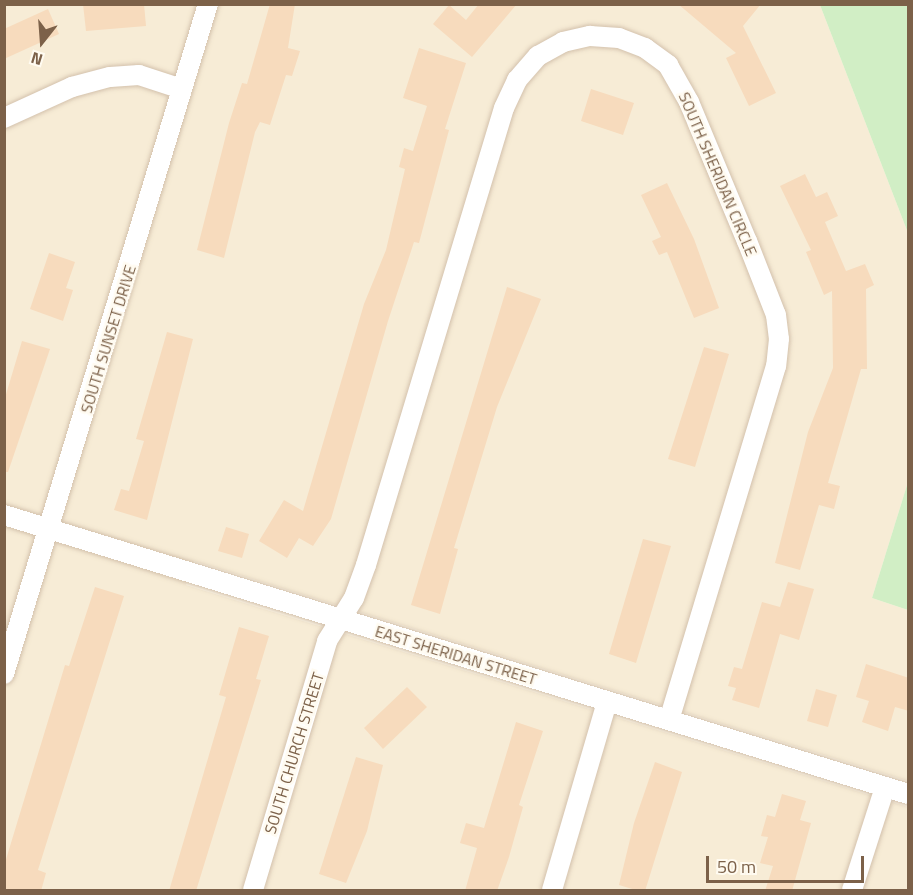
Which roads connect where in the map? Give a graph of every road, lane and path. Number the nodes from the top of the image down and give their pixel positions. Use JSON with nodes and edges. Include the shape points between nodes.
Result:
{"nodes":[{"id":1,"x":208,"y":4,"type":"edge"},
{"id":2,"x":182,"y":89,"type":"junction"},
{"id":3,"x":4,"y":118,"type":"edge"},
{"id":4,"x":4,"y":515,"type":"edge"},
{"id":5,"x":51,"y":529,"type":"junction"},
{"id":6,"x":341,"y":619,"type":"junction"},
{"id":7,"x":4,"y":674,"type":"edge"},
{"id":8,"x":607,"y":702,"type":"junction"},
{"id":9,"x":669,"y":720,"type":"junction"},
{"id":10,"x":885,"y":787,"type":"junction"},
{"id":11,"x":909,"y":794,"type":"edge"},
{"id":12,"x":252,"y":891,"type":"edge"},
{"id":13,"x":552,"y":891,"type":"edge"},
{"id":14,"x":852,"y":891,"type":"edge"}],
"edges":[{"from":1,"to":2,"type":"street","name":"SOUTH SUNSET DRIVE"},
{"from":2,"to":3,"type":"street","via":[[139,75],[110,77],[72,87]]},
{"from":2,"to":5,"type":"street","name":"SOUTH SUNSET DRIVE"},
{"from":4,"to":5,"type":"street","name":"EAST SHERIDAN STREET"},
{"from":5,"to":6,"type":"street","name":"EAST SHERIDAN STREET"},
{"from":5,"to":7,"type":"street","name":"SOUTH SUNSET DRIVE"},
{"from":6,"to":8,"type":"street","name":"EAST SHERIDAN STREET"},
{"from":6,"to":9,"type":"street","name":"SOUTH SHERIDAN CIRCLE","via":[[366,565],[504,108],[517,80],[538,56],[562,42],[590,36],[618,38],[645,48],[668,65],[689,102],[776,315],[779,339],[776,366]]},
{"from":6,"to":12,"type":"street","name":"SOUTH CHURCH STREET","via":[[327,641]]},
{"from":8,"to":9,"type":"street","name":"EAST SHERIDAN STREET"},
{"from":8,"to":13,"type":"street"},
{"from":9,"to":10,"type":"street","name":"EAST SHERIDAN STREET"},
{"from":10,"to":11,"type":"street","name":"EAST SHERIDAN STREET"},
{"from":10,"to":14,"type":"street"}]}
